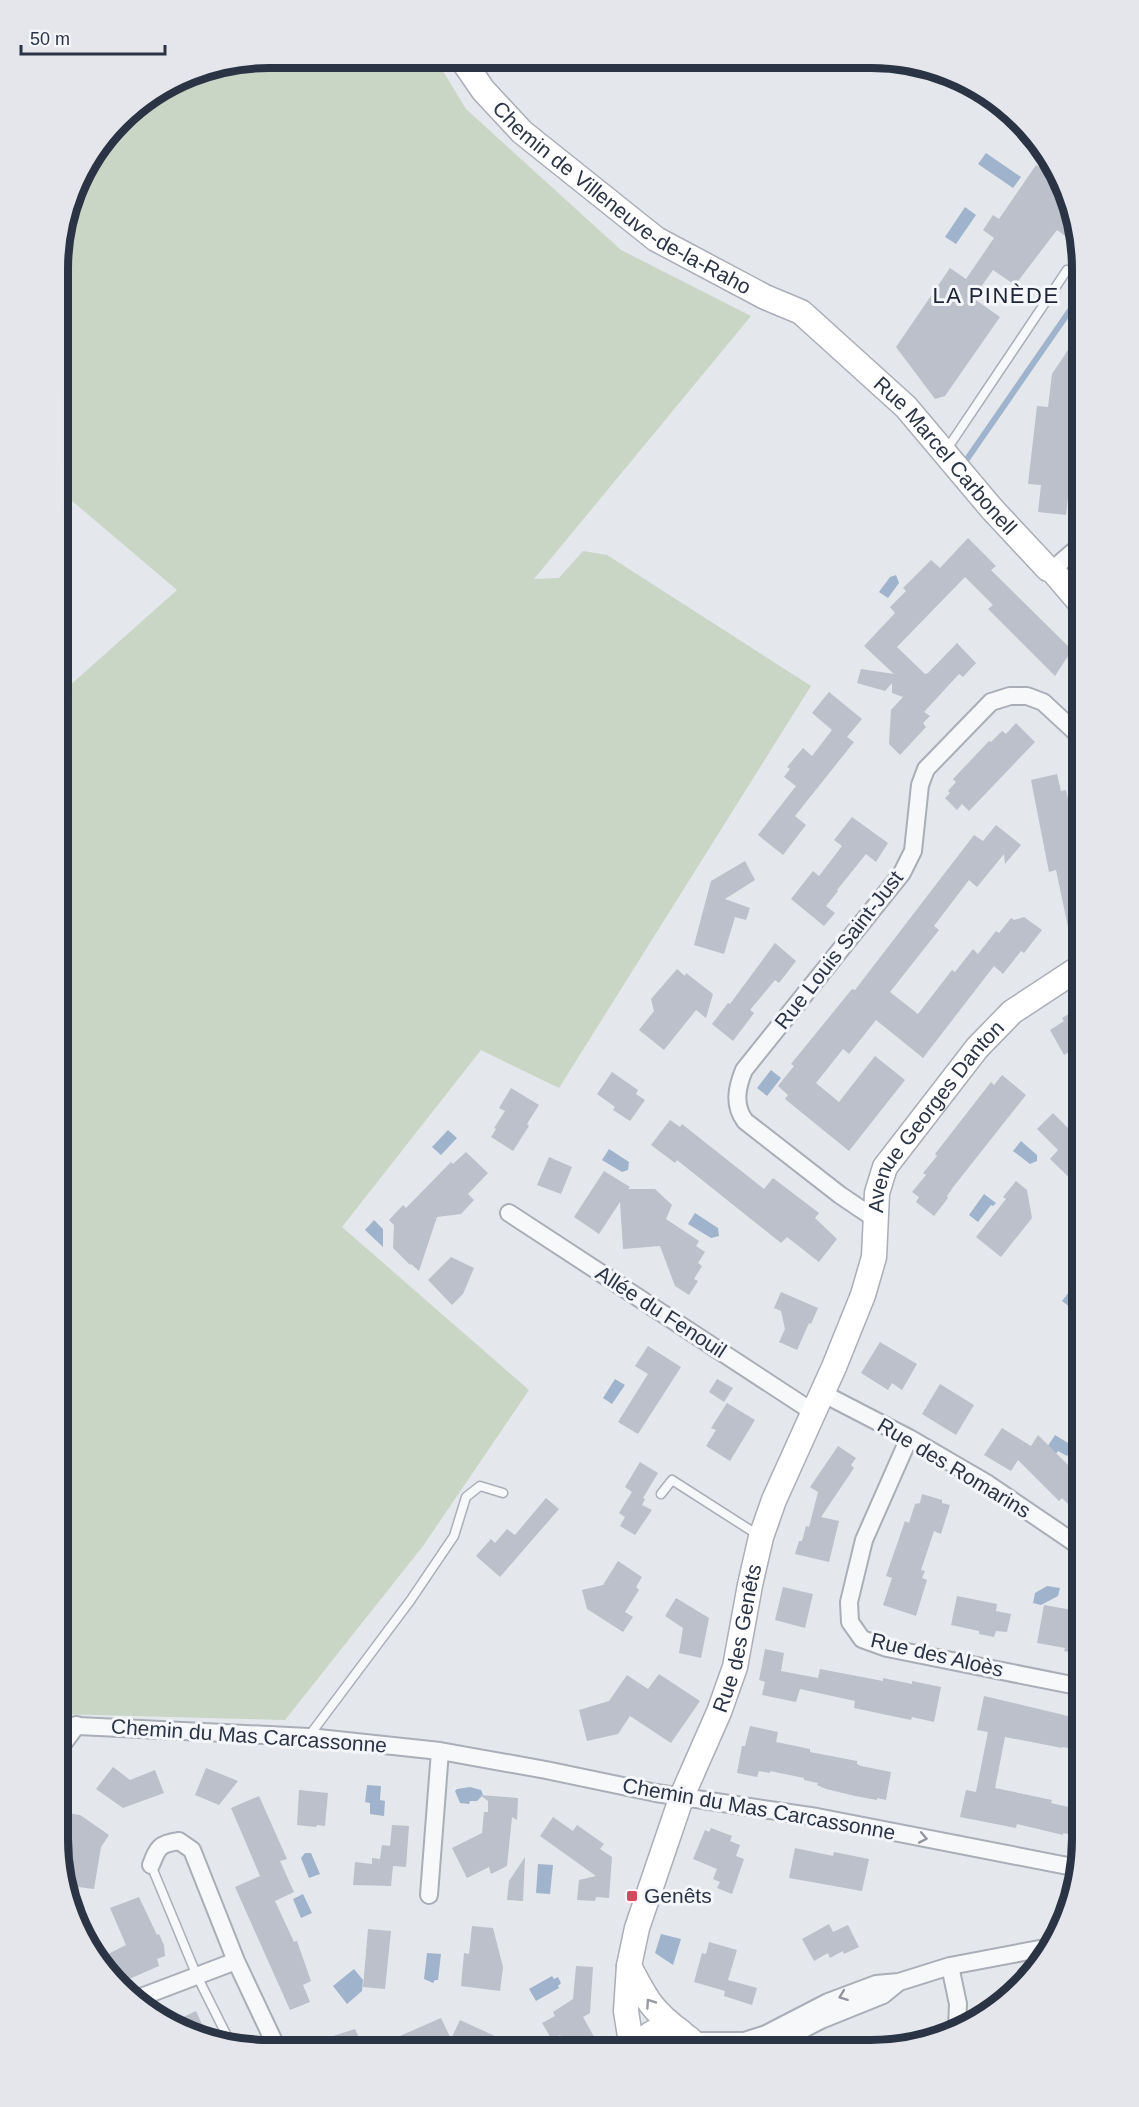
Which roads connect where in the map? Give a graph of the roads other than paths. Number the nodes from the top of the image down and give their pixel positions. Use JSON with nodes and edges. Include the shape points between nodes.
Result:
{"nodes":[{"id":1,"x":468,"y":68,"type":"edge"},
{"id":2,"x":1067,"y":270,"type":"dead end"},
{"id":3,"x":801,"y":312,"type":"joint"},
{"id":4,"x":944,"y":453,"type":"junction"},
{"id":5,"x":1072,"y":553,"type":"edge"},
{"id":6,"x":1052,"y":570,"type":"junction"},
{"id":7,"x":1072,"y":593,"type":"edge"},
{"id":8,"x":1072,"y":729,"type":"edge"},
{"id":9,"x":1072,"y":973,"type":"edge"},
{"id":10,"x":509,"y":1213,"type":"dead end"},
{"id":11,"x":877,"y":1220,"type":"junction"},
{"id":12,"x":857,"y":1312,"type":"joint"},
{"id":13,"x":818,"y":1403,"type":"junction"},
{"id":14,"x":909,"y":1438,"type":"junction"},
{"id":15,"x":503,"y":1492,"type":"dead end"},
{"id":16,"x":661,"y":1494,"type":"dead end"},
{"id":17,"x":761,"y":1537,"type":"junction"},
{"id":18,"x":1071,"y":1541,"type":"edge"},
{"id":19,"x":1071,"y":1685,"type":"edge"},
{"id":20,"x":68,"y":1725,"type":"edge"},
{"id":21,"x":77,"y":1725,"type":"junction"},
{"id":22,"x":68,"y":1737,"type":"edge"},
{"id":23,"x":309,"y":1737,"type":"junction"},
{"id":24,"x":440,"y":1750,"type":"junction"},
{"id":25,"x":682,"y":1796,"type":"junction"},
{"id":26,"x":151,"y":1865,"type":"joint"},
{"id":27,"x":1070,"y":1866,"type":"edge"},
{"id":28,"x":429,"y":1895,"type":"dead end"},
{"id":29,"x":1038,"y":1949,"type":"edge"},
{"id":30,"x":236,"y":1961,"type":"junction"},
{"id":31,"x":629,"y":1966,"type":"junction"},
{"id":32,"x":950,"y":1966,"type":"junction"},
{"id":33,"x":197,"y":1976,"type":"junction"},
{"id":34,"x":899,"y":1982,"type":"junction"},
{"id":35,"x":144,"y":1996,"type":"edge"},
{"id":36,"x":957,"y":2020,"type":"edge"},
{"id":37,"x":227,"y":2035,"type":"edge"},
{"id":38,"x":273,"y":2040,"type":"edge"},
{"id":39,"x":631,"y":2040,"type":"edge"},
{"id":40,"x":643,"y":2040,"type":"edge"},
{"id":41,"x":688,"y":2040,"type":"edge"},
{"id":42,"x":690,"y":2040,"type":"edge"},
{"id":43,"x":747,"y":2040,"type":"edge"},
{"id":44,"x":782,"y":2040,"type":"edge"}],
"edges":[{"from":1,"to":3,"type":"street","name":"Chemin de Villeneuve-de-la-Raho","via":[[522,132],[656,239]]},
{"from":2,"to":4,"type":"lane"},
{"from":3,"to":4,"type":"street","name":"Rue Marcel Carbonell","via":[[906,408]]},
{"from":4,"to":6,"type":"street","name":"Rue Marcel Carbonell"},
{"from":5,"to":6,"type":"street"},
{"from":6,"to":7,"type":"street","name":"Rue Marcel Carbonell"},
{"from":8,"to":11,"type":"street","name":"Rue Louis Saint-Just","via":[[1042,702],[1028,696],[1010,696],[991,702],[926,769],[920,785],[913,851],[902,873],[744,1070],[737,1102],[746,1121],[840,1196]]},
{"from":9,"to":11,"type":"street","name":"Avenue Georges Danton","via":[[1012,1012],[977,1047],[885,1167],[877,1193]]},
{"from":10,"to":13,"type":"street","name":"Allée du Fenouil"},
{"from":11,"to":12,"type":"street","name":"Avenue Georges Danton","via":[[874,1257]]},
{"from":12,"to":13,"type":"street","name":"Rue des Genêts"},
{"from":13,"to":14,"type":"street","name":"Rue des Romarins"},
{"from":13,"to":17,"type":"street","name":"Rue des Genêts"},
{"from":14,"to":18,"type":"street","name":"Rue des Romarins","via":[[988,1484]]},
{"from":14,"to":19,"type":"street","name":"Rue des Aloès","via":[[864,1540],[849,1602],[850,1622],[862,1639],[887,1648]]},
{"from":15,"to":23,"type":"lane","via":[[480,1486],[466,1497],[454,1536]]},
{"from":16,"to":17,"type":"lane","via":[[672,1480]]},
{"from":17,"to":25,"type":"street","name":"Rue des Genêts","via":[[735,1667]]},
{"from":20,"to":21,"type":"street","name":"Chemin du Mas Carcassonne"},
{"from":21,"to":22,"type":"street"},
{"from":21,"to":23,"type":"street","name":"Chemin du Mas Carcassonne"},
{"from":23,"to":24,"type":"street","name":"Chemin du Mas Carcassonne"},
{"from":24,"to":25,"type":"street","name":"Chemin du Mas Carcassonne"},
{"from":24,"to":28,"type":"street"},
{"from":25,"to":27,"type":"street","name":"Chemin du Mas Carcassonne","one_way":true},
{"from":25,"to":31,"type":"street","name":"Rue des Genêts","via":[[637,1928]]},
{"from":26,"to":30,"type":"street","via":[[164,1843],[179,1841],[192,1850]]},
{"from":26,"to":33,"type":"lane"},
{"from":29,"to":32,"type":"street"},
{"from":30,"to":33,"type":"street"},
{"from":30,"to":38,"type":"street"},
{"from":31,"to":39,"type":"street","name":"Rue des Genêts","via":[[626,2011]]},
{"from":42,"to":31,"type":"street","one_way":true,"via":[[649,2003]]},
{"from":32,"to":34,"type":"street"},
{"from":32,"to":36,"type":"street"},
{"from":33,"to":35,"type":"street"},
{"from":33,"to":37,"type":"lane"},
{"from":34,"to":43,"type":"street","one_way":true,"via":[[876,1984],[828,2002]]},
{"from":34,"to":44,"type":"street","via":[[883,1995]]},
{"from":40,"to":41,"type":"street","via":[[652,2031],[661,2030]]}]}
